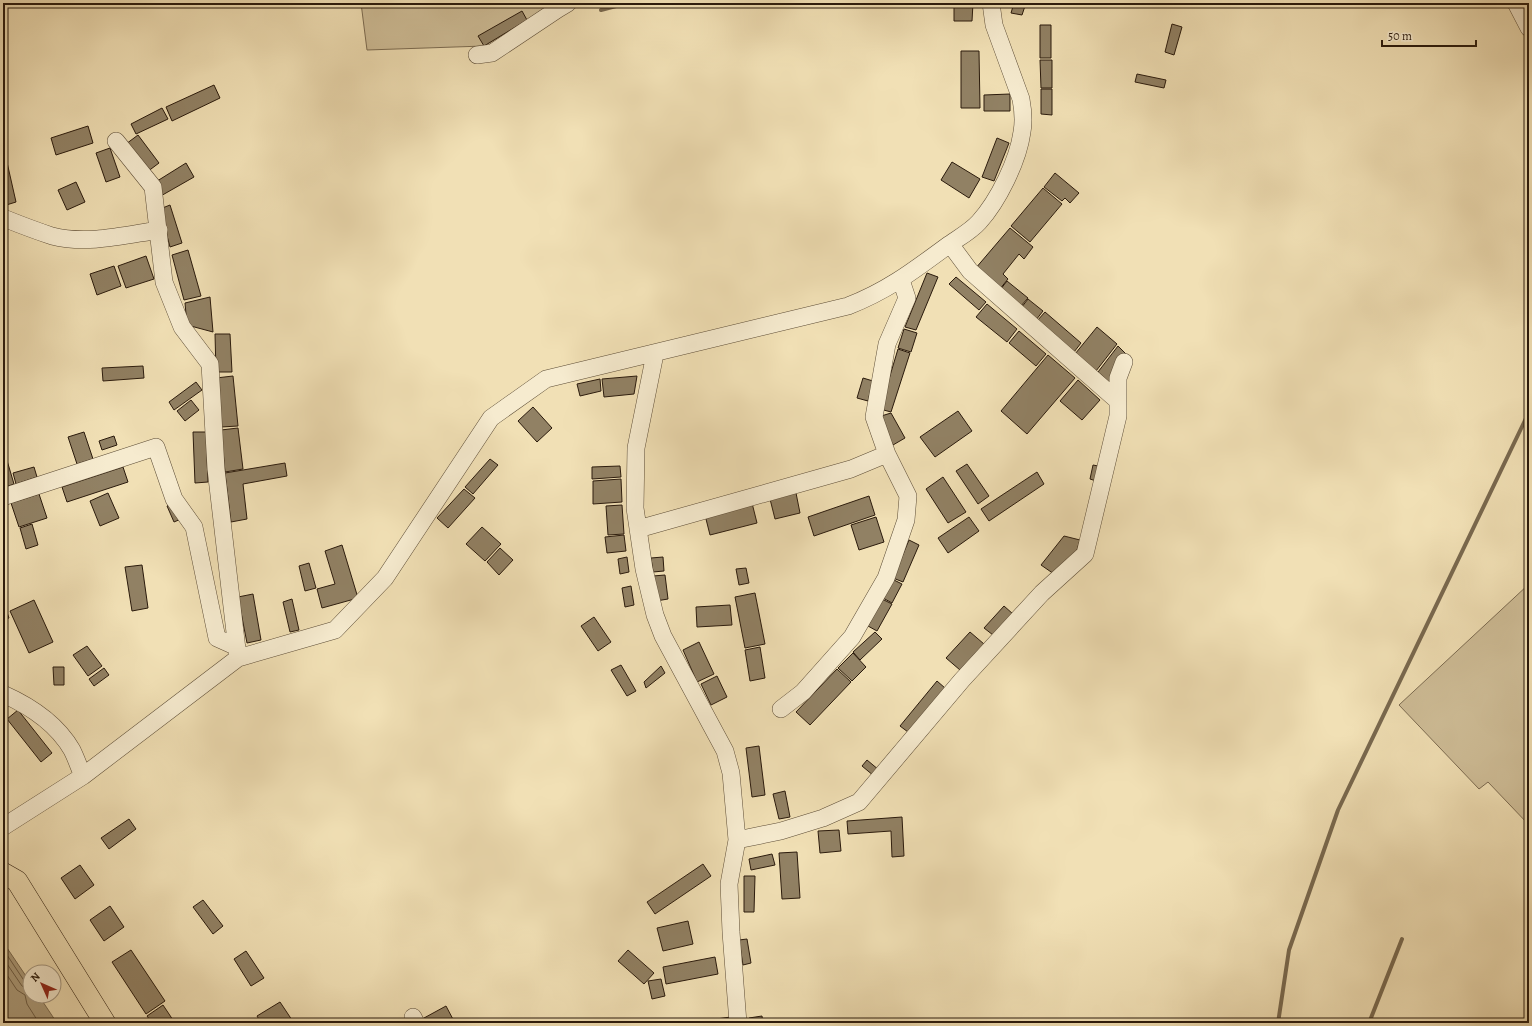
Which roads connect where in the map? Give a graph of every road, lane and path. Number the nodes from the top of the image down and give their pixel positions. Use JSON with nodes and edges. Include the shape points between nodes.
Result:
{"nodes":[{"id":1,"x":568,"y":3,"type":"edge"},
{"id":2,"x":991,"y":3,"type":"edge"},
{"id":3,"x":1516,"y":3,"type":"edge"},
{"id":4,"x":1529,"y":28,"type":"edge"},
{"id":5,"x":477,"y":55,"type":"dead end"},
{"id":6,"x":116,"y":141,"type":"dead end"},
{"id":7,"x":6,"y":219,"type":"dead end"},
{"id":8,"x":159,"y":230,"type":"junction"},
{"id":9,"x":950,"y":244,"type":"junction"},
{"id":10,"x":901,"y":280,"type":"junction"},
{"id":11,"x":655,"y":354,"type":"junction"},
{"id":12,"x":1124,"y":362,"type":"dead end"},
{"id":13,"x":1118,"y":401,"type":"junction"},
{"id":14,"x":887,"y":454,"type":"junction"},
{"id":15,"x":3,"y":497,"type":"edge"},
{"id":16,"x":638,"y":529,"type":"junction"},
{"id":17,"x":238,"y":652,"type":"junction"},
{"id":18,"x":3,"y":694,"type":"edge"},
{"id":19,"x":781,"y":709,"type":"dead end"},
{"id":20,"x":83,"y":776,"type":"junction"},
{"id":21,"x":3,"y":827,"type":"edge"},
{"id":22,"x":737,"y":840,"type":"junction"},
{"id":23,"x":3,"y":872,"type":"edge"},
{"id":24,"x":106,"y":1023,"type":"edge"},
{"id":25,"x":738,"y":1023,"type":"edge"}],
"edges":[{"from":1,"to":5,"type":"street","via":[[492,53]]},
{"from":2,"to":9,"type":"street","via":[[994,25],[1021,99],[1022,132],[1017,154],[992,206],[977,224]]},
{"from":3,"to":4,"type":"street"},
{"from":6,"to":8,"type":"street","via":[[153,187]]},
{"from":7,"to":8,"type":"street","via":[[54,236],[86,240]]},
{"from":8,"to":17,"type":"street","via":[[164,282],[182,327],[210,364],[216,469]]},
{"from":9,"to":10,"type":"street"},
{"from":9,"to":13,"type":"street","via":[[970,271]]},
{"from":10,"to":11,"type":"street","via":[[848,306]]},
{"from":10,"to":14,"type":"street","via":[[907,298],[887,344],[874,417]]},
{"from":11,"to":16,"type":"street","via":[[636,448],[635,508]]},
{"from":11,"to":17,"type":"street","via":[[546,379],[491,418],[385,578],[335,630]]},
{"from":12,"to":13,"type":"street","via":[[1118,378]]},
{"from":13,"to":22,"type":"street","via":[[1118,416],[1085,554],[1042,593],[962,680],[859,802],[823,818],[781,831]]},
{"from":14,"to":16,"type":"street","via":[[850,469]]},
{"from":14,"to":19,"type":"street","via":[[908,496],[906,520],[886,578],[852,637],[803,692]]},
{"from":15,"to":17,"type":"street","via":[[156,448],[174,498],[194,527],[217,638]]},
{"from":16,"to":22,"type":"street","via":[[649,592],[663,636],[729,762]]},
{"from":17,"to":20,"type":"street"},
{"from":18,"to":20,"type":"street","via":[[23,703],[57,730],[72,750]]},
{"from":20,"to":21,"type":"street"},
{"from":22,"to":25,"type":"street","via":[[729,884]]},
{"from":23,"to":24,"type":"main road","via":[[17,881]]}]}
